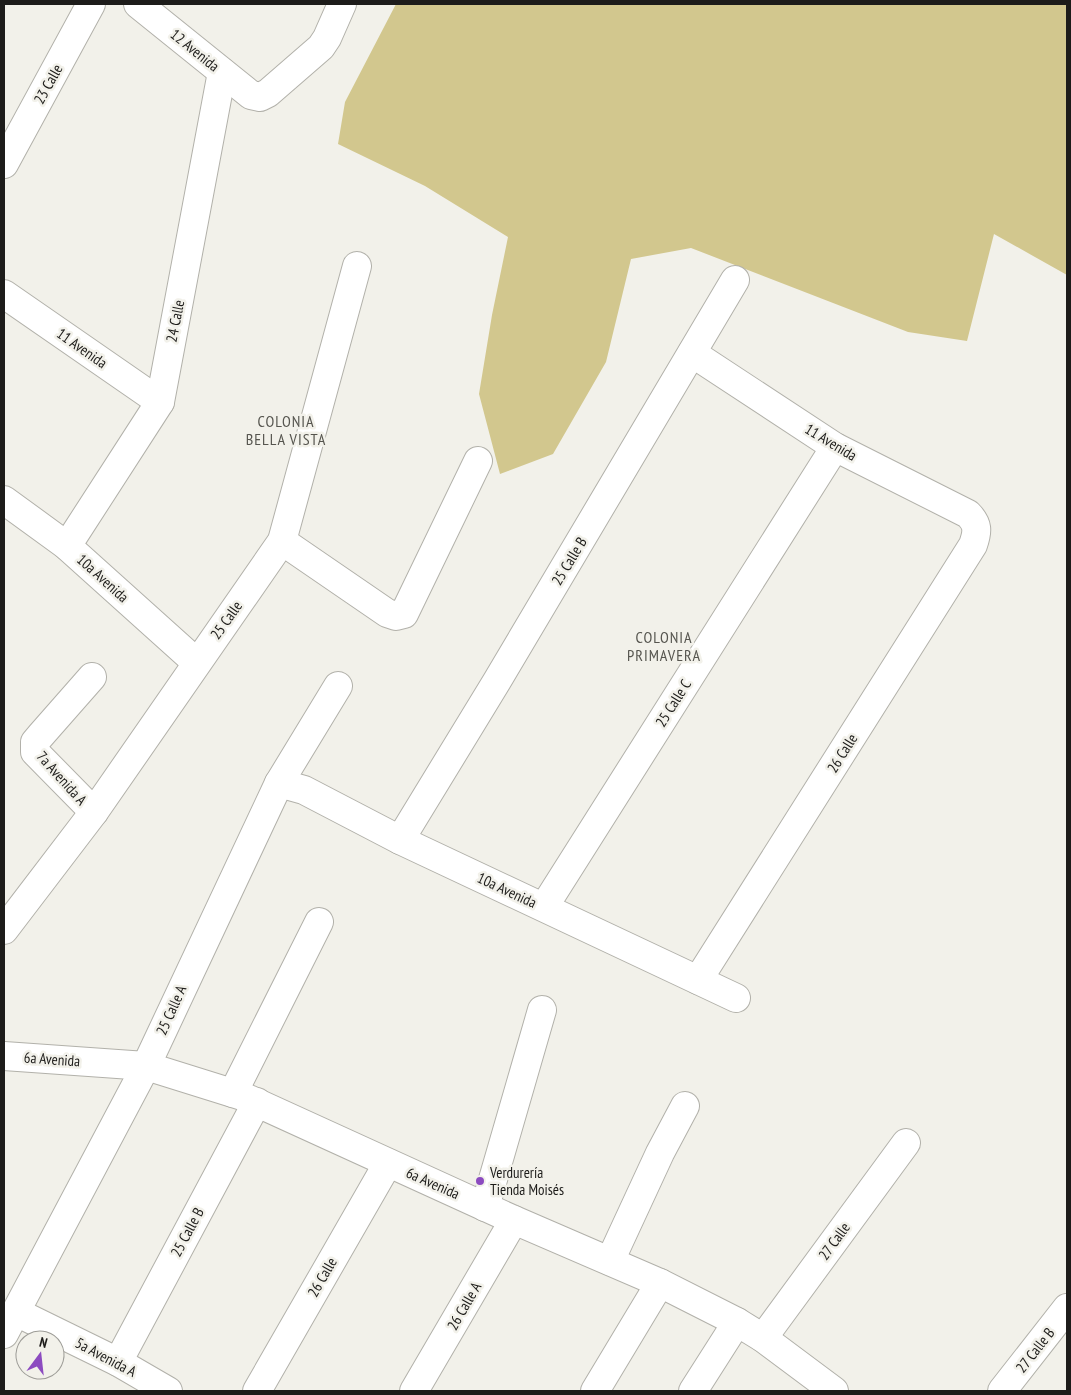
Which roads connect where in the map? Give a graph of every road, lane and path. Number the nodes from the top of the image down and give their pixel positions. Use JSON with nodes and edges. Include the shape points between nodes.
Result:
{"nodes":[{"id":1,"x":92,"y":4,"type":"edge"},
{"id":2,"x":138,"y":4,"type":"edge"},
{"id":3,"x":342,"y":4,"type":"edge"},
{"id":4,"x":222,"y":72,"type":"junction"},
{"id":5,"x":4,"y":164,"type":"edge"},
{"id":6,"x":357,"y":266,"type":"dead end"},
{"id":7,"x":735,"y":280,"type":"dead end"},
{"id":8,"x":4,"y":294,"type":"edge"},
{"id":9,"x":692,"y":353,"type":"junction"},
{"id":10,"x":160,"y":402,"type":"junction"},
{"id":11,"x":835,"y":447,"type":"junction"},
{"id":12,"x":478,"y":461,"type":"dead end"},
{"id":13,"x":4,"y":500,"type":"edge"},
{"id":14,"x":976,"y":522,"type":"joint"},
{"id":15,"x":282,"y":541,"type":"junction"},
{"id":16,"x":67,"y":546,"type":"junction"},
{"id":17,"x":196,"y":662,"type":"junction"},
{"id":18,"x":92,"y":677,"type":"dead end"},
{"id":19,"x":338,"y":686,"type":"dead end"},
{"id":20,"x":279,"y":783,"type":"junction"},
{"id":21,"x":94,"y":812,"type":"junction"},
{"id":22,"x":400,"y":840,"type":"junction"},
{"id":23,"x":544,"y":908,"type":"junction"},
{"id":24,"x":319,"y":922,"type":"dead end"},
{"id":25,"x":4,"y":930,"type":"edge"},
{"id":26,"x":698,"y":980,"type":"junction"},
{"id":27,"x":736,"y":998,"type":"dead end"},
{"id":28,"x":542,"y":1010,"type":"dead end"},
{"id":29,"x":4,"y":1056,"type":"edge"},
{"id":30,"x":146,"y":1066,"type":"junction"},
{"id":31,"x":245,"y":1098,"type":"junction"},
{"id":32,"x":685,"y":1106,"type":"dead end"},
{"id":33,"x":906,"y":1143,"type":"dead end"},
{"id":34,"x":388,"y":1163,"type":"junction"},
{"id":35,"x":485,"y":1207,"type":"junction"},
{"id":36,"x":514,"y":1220,"type":"junction"},
{"id":37,"x":610,"y":1261,"type":"junction"},
{"id":38,"x":660,"y":1283,"type":"junction"},
{"id":39,"x":1067,"y":1308,"type":"edge"},
{"id":40,"x":737,"y":1322,"type":"junction"},
{"id":41,"x":10,"y":1323,"type":"edge"},
{"id":42,"x":763,"y":1338,"type":"junction"},
{"id":43,"x":118,"y":1362,"type":"junction"},
{"id":44,"x":168,"y":1391,"type":"edge"},
{"id":45,"x":256,"y":1391,"type":"edge"},
{"id":46,"x":414,"y":1391,"type":"edge"},
{"id":47,"x":595,"y":1391,"type":"edge"},
{"id":48,"x":693,"y":1391,"type":"edge"},
{"id":49,"x":834,"y":1391,"type":"edge"},
{"id":50,"x":1002,"y":1391,"type":"edge"}],
"edges":[{"from":1,"to":5,"type":"street","name":"23 Calle"},
{"from":2,"to":4,"type":"street","name":"12 Avenida"},
{"from":3,"to":4,"type":"street","name":"12 Avenida","via":[[328,38],[320,48],[268,93],[260,97],[251,95]]},
{"from":4,"to":10,"type":"street","name":"24 Calle"},
{"from":6,"to":15,"type":"street","name":"25 Calle"},
{"from":7,"to":9,"type":"street","name":"25 Calle B"},
{"from":8,"to":10,"type":"street","name":"11 Avenida"},
{"from":9,"to":11,"type":"street","name":"11 Avenida"},
{"from":9,"to":22,"type":"street","name":"25 Calle B"},
{"from":10,"to":16,"type":"street","name":"24 Calle"},
{"from":11,"to":14,"type":"street","name":"11 Avenida","via":[[968,514]]},
{"from":11,"to":23,"type":"street","name":"25 Calle C"},
{"from":12,"to":15,"type":"street","via":[[404,614],[387,613]]},
{"from":13,"to":16,"type":"street","name":"10a Avenida"},
{"from":14,"to":26,"type":"street","name":"26 Calle","via":[[977,534],[973,545]]},
{"from":15,"to":17,"type":"street","name":"25 Calle"},
{"from":16,"to":17,"type":"street","name":"10a Avenida"},
{"from":17,"to":21,"type":"street","name":"25 Calle"},
{"from":18,"to":21,"type":"street","name":"7a Avenida A","via":[[35,742],[34,752]]},
{"from":19,"to":20,"type":"street","name":"25 Calle A"},
{"from":20,"to":22,"type":"street","name":"10a Avenida","via":[[304,790]]},
{"from":20,"to":30,"type":"street","name":"25 Calle A"},
{"from":21,"to":25,"type":"street","name":"25 Calle"},
{"from":22,"to":23,"type":"street","name":"10a Avenida"},
{"from":23,"to":26,"type":"street","name":"10a Avenida"},
{"from":24,"to":31,"type":"street","name":"25 Calle B"},
{"from":26,"to":27,"type":"street","name":"10a Avenida"},
{"from":28,"to":35,"type":"street"},
{"from":29,"to":30,"type":"street","name":"6a Avenida"},
{"from":30,"to":31,"type":"street","name":"6a Avenida"},
{"from":30,"to":41,"type":"street","name":"25 Calle A"},
{"from":31,"to":34,"type":"street","name":"6a Avenida"},
{"from":31,"to":43,"type":"street","name":"25 Calle B"},
{"from":32,"to":37,"type":"street"},
{"from":33,"to":42,"type":"street","name":"27 Calle"},
{"from":34,"to":35,"type":"street","name":"6a Avenida"},
{"from":34,"to":45,"type":"street","name":"26 Calle"},
{"from":35,"to":36,"type":"street","name":"6a Avenida"},
{"from":36,"to":37,"type":"street","name":"6a Avenida"},
{"from":36,"to":46,"type":"street","name":"26 Calle A"},
{"from":37,"to":38,"type":"street","name":"6a Avenida"},
{"from":38,"to":40,"type":"street","name":"6a Avenida"},
{"from":38,"to":47,"type":"street"},
{"from":39,"to":50,"type":"street","name":"27 Calle B"},
{"from":40,"to":42,"type":"street","name":"6a Avenida"},
{"from":40,"to":48,"type":"street"},
{"from":41,"to":43,"type":"street","name":"5a Avenida A"},
{"from":42,"to":49,"type":"street","name":"6a Avenida"},
{"from":43,"to":44,"type":"street","name":"5a Avenida A"}]}
